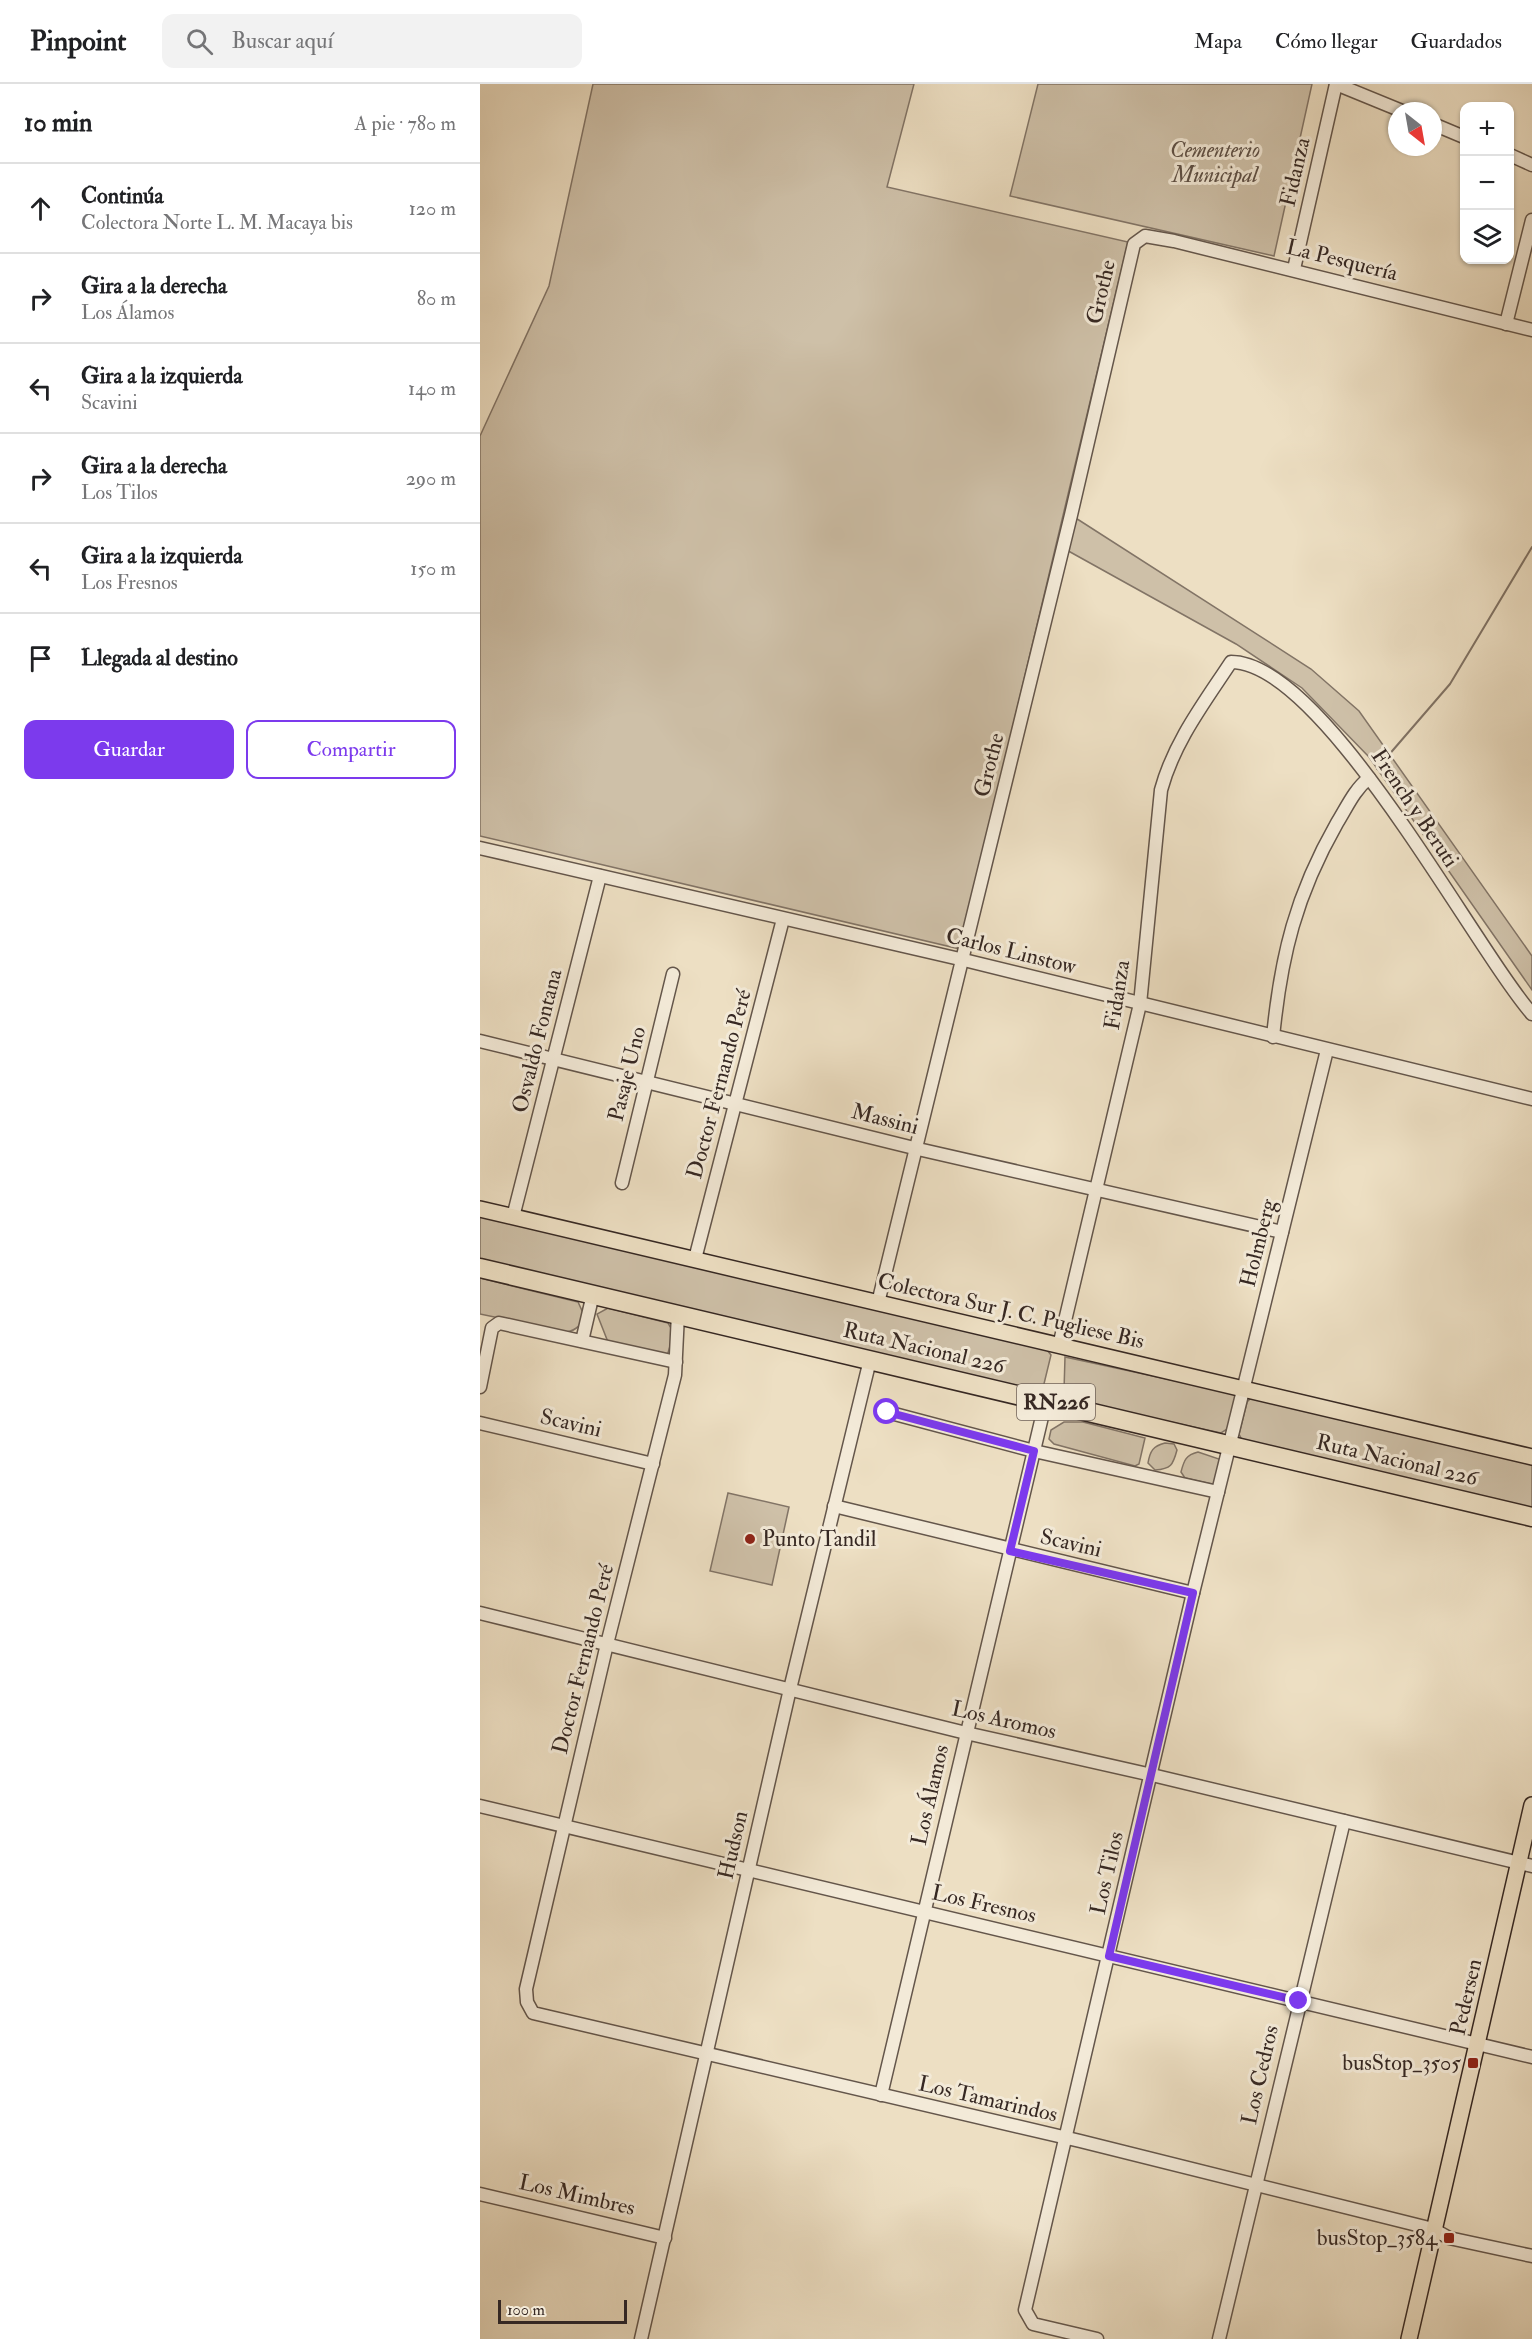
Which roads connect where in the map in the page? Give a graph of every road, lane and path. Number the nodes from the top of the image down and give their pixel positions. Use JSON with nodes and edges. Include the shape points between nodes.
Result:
{"nodes":[{"id":1,"x":1336,"y":84,"type":"edge"},
{"id":2,"x":1388,"y":105,"type":"edge"},
{"id":3,"x":1442,"y":128,"type":"edge"},
{"id":4,"x":1460,"y":135,"type":"edge"},
{"id":5,"x":1511,"y":156,"type":"edge"},
{"id":6,"x":1532,"y":165,"type":"edge"},
{"id":7,"x":1532,"y":220,"type":"edge"},
{"id":8,"x":1141,"y":237,"type":"joint"},
{"id":9,"x":1294,"y":269,"type":"junction"},
{"id":10,"x":1506,"y":324,"type":"junction"},
{"id":11,"x":1532,"y":330,"type":"edge"},
{"id":12,"x":1231,"y":662,"type":"joint"},
{"id":13,"x":1369,"y":778,"type":"junction"},
{"id":14,"x":480,"y":848,"type":"edge"},
{"id":15,"x":600,"y":876,"type":"junction"},
{"id":16,"x":783,"y":919,"type":"junction"},
{"id":17,"x":964,"y":960,"type":"junction"},
{"id":18,"x":673,"y":974,"type":"dead end"},
{"id":19,"x":1140,"y":1004,"type":"junction"},
{"id":20,"x":1532,"y":1014,"type":"edge"},
{"id":21,"x":1273,"y":1037,"type":"junction"},
{"id":22,"x":480,"y":1041,"type":"edge"},
{"id":23,"x":1326,"y":1050,"type":"junction"},
{"id":24,"x":554,"y":1060,"type":"junction"},
{"id":25,"x":647,"y":1083,"type":"junction"},
{"id":26,"x":1532,"y":1099,"type":"edge"},
{"id":27,"x":736,"y":1104,"type":"junction"},
{"id":28,"x":918,"y":1149,"type":"junction"},
{"id":29,"x":622,"y":1183,"type":"dead end"},
{"id":30,"x":1096,"y":1188,"type":"junction"},
{"id":31,"x":480,"y":1209,"type":"edge"},
{"id":32,"x":513,"y":1217,"type":"junction"},
{"id":33,"x":1282,"y":1232,"type":"junction"},
{"id":34,"x":695,"y":1259,"type":"junction"},
{"id":35,"x":480,"y":1268,"type":"edge"},
{"id":36,"x":593,"y":1294,"type":"junction"},
{"id":37,"x":878,"y":1303,"type":"junction"},
{"id":38,"x":678,"y":1314,"type":"junction"},
{"id":39,"x":582,"y":1341,"type":"junction"},
{"id":40,"x":1059,"y":1346,"type":"junction"},
{"id":41,"x":870,"y":1360,"type":"junction"},
{"id":42,"x":676,"y":1362,"type":"junction"},
{"id":43,"x":480,"y":1388,"type":"edge"},
{"id":44,"x":1244,"y":1389,"type":"junction"},
{"id":45,"x":1046,"y":1400,"type":"junction"},
{"id":46,"x":887,"y":1412,"type":"dead end"},
{"id":47,"x":480,"y":1423,"type":"edge"},
{"id":48,"x":1231,"y":1445,"type":"junction"},
{"id":49,"x":1034,"y":1451,"type":"junction"},
{"id":50,"x":1532,"y":1457,"type":"edge"},
{"id":51,"x":653,"y":1464,"type":"junction"},
{"id":52,"x":1218,"y":1492,"type":"junction"},
{"id":53,"x":834,"y":1506,"type":"junction"},
{"id":54,"x":1532,"y":1517,"type":"edge"},
{"id":55,"x":1010,"y":1551,"type":"junction"},
{"id":56,"x":1193,"y":1593,"type":"junction"},
{"id":57,"x":480,"y":1613,"type":"edge"},
{"id":58,"x":607,"y":1644,"type":"junction"},
{"id":59,"x":790,"y":1689,"type":"junction"},
{"id":60,"x":966,"y":1733,"type":"junction"},
{"id":61,"x":1152,"y":1775,"type":"junction"},
{"id":62,"x":1532,"y":1804,"type":"edge"},
{"id":63,"x":480,"y":1806,"type":"edge"},
{"id":64,"x":1344,"y":1821,"type":"junction"},
{"id":65,"x":565,"y":1826,"type":"junction"},
{"id":66,"x":1526,"y":1864,"type":"edge"},
{"id":67,"x":749,"y":1870,"type":"junction"},
{"id":68,"x":924,"y":1912,"type":"junction"},
{"id":69,"x":1109,"y":1956,"type":"junction"},
{"id":70,"x":1299,"y":2001,"type":"junction"},
{"id":71,"x":532,"y":2013,"type":"joint"},
{"id":72,"x":1478,"y":2044,"type":"junction"},
{"id":73,"x":706,"y":2055,"type":"junction"},
{"id":74,"x":1532,"y":2057,"type":"edge"},
{"id":75,"x":881,"y":2095,"type":"junction"},
{"id":76,"x":1066,"y":2139,"type":"junction"},
{"id":77,"x":1256,"y":2185,"type":"junction"},
{"id":78,"x":480,"y":2194,"type":"edge"},
{"id":79,"x":1434,"y":2229,"type":"junction"},
{"id":80,"x":665,"y":2238,"type":"junction"},
{"id":81,"x":1532,"y":2256,"type":"edge"},
{"id":82,"x":641,"y":2339,"type":"edge"},
{"id":83,"x":1097,"y":2339,"type":"edge"},
{"id":84,"x":1219,"y":2339,"type":"edge"},
{"id":85,"x":1409,"y":2339,"type":"edge"}],
"edges":[{"from":1,"to":2,"type":"street"},
{"from":1,"to":9,"type":"street","name":"Fidanza"},
{"from":3,"to":4,"type":"street"},
{"from":5,"to":6,"type":"street"},
{"from":7,"to":10,"type":"street"},
{"from":8,"to":9,"type":"street","name":"La Pesquería"},
{"from":8,"to":17,"type":"street","name":"Grothe","via":[[1134,244]]},
{"from":9,"to":10,"type":"street","name":"La Pesquería"},
{"from":10,"to":11,"type":"street","name":"La Pesquería"},
{"from":12,"to":13,"type":"street","name":"French y Beruti","via":[[1244,662],[1278,680],[1342,740]]},
{"from":12,"to":19,"type":"street","name":"Fidanza","via":[[1187,727],[1161,790]]},
{"from":13,"to":20,"type":"street","name":"French y Beruti"},
{"from":13,"to":21,"type":"street","via":[[1356,791],[1310,874],[1286,948]]},
{"from":14,"to":15,"type":"street","name":"Carlos Linstow"},
{"from":15,"to":16,"type":"street","name":"Carlos Linstow"},
{"from":15,"to":24,"type":"street","name":"Osvaldo Fontana"},
{"from":16,"to":17,"type":"street","name":"Carlos Linstow"},
{"from":16,"to":27,"type":"street","name":"Doctor Fernando Peré"},
{"from":17,"to":19,"type":"street","name":"Carlos Linstow"},
{"from":17,"to":28,"type":"street","name":"Grothe"},
{"from":18,"to":25,"type":"street","name":"Pasaje Uno"},
{"from":19,"to":21,"type":"street","name":"Carlos Linstow"},
{"from":19,"to":30,"type":"street","name":"Fidanza"},
{"from":21,"to":23,"type":"street","name":"Carlos Linstow"},
{"from":22,"to":24,"type":"street","name":"Massini"},
{"from":23,"to":26,"type":"street","name":"Carlos Linstow"},
{"from":23,"to":33,"type":"street","name":"Holmberg"},
{"from":24,"to":25,"type":"street","name":"Massini"},
{"from":24,"to":32,"type":"street","name":"Osvaldo Fontana"},
{"from":25,"to":27,"type":"street","name":"Massini"},
{"from":25,"to":29,"type":"street","name":"Pasaje Uno"},
{"from":27,"to":28,"type":"street","name":"Massini"},
{"from":27,"to":34,"type":"street","name":"Doctor Fernando Peré"},
{"from":28,"to":30,"type":"street","name":"Massini"},
{"from":28,"to":37,"type":"street","name":"Grothe"},
{"from":30,"to":33,"type":"street","name":"Massini"},
{"from":30,"to":40,"type":"street","name":"Fidanza"},
{"from":31,"to":32,"type":"main road","name":"Colectora Sur J. C. Pugliese Bis"},
{"from":32,"to":34,"type":"main road","name":"Colectora Sur J. C. Pugliese Bis"},
{"from":33,"to":44,"type":"street","name":"Holmberg"},
{"from":34,"to":37,"type":"main road","name":"Colectora Sur J. C. Pugliese Bis"},
{"from":35,"to":36,"type":"highway","name":"Ruta Nacional 226","number":"RN226"},
{"from":36,"to":38,"type":"highway","name":"Ruta Nacional 226","number":"RN226"},
{"from":36,"to":39,"type":"street"},
{"from":37,"to":40,"type":"main road","name":"Colectora Sur J. C. Pugliese Bis"},
{"from":38,"to":41,"type":"highway","name":"Ruta Nacional 226","number":"RN226"},
{"from":38,"to":42,"type":"street","name":"Doctor Fernando Peré"},
{"from":39,"to":42,"type":"street"},
{"from":39,"to":43,"type":"street","via":[[500,1323],[492,1328]]},
{"from":40,"to":44,"type":"main road","name":"Colectora Sur J. C. Pugliese Bis"},
{"from":41,"to":45,"type":"highway","name":"Ruta Nacional 226","number":"RN226"},
{"from":41,"to":53,"type":"street","name":"Hudson"},
{"from":42,"to":51,"type":"street","name":"Doctor Fernando Peré"},
{"from":44,"to":48,"type":"street","name":"Holmberg"},
{"from":44,"to":50,"type":"main road","name":"Colectora Sur J. C. Pugliese Bis"},
{"from":45,"to":48,"type":"highway","name":"Ruta Nacional 226","number":"RN226"},
{"from":45,"to":49,"type":"street","name":"Los Álamos"},
{"from":46,"to":49,"type":"street"},
{"from":47,"to":51,"type":"street","name":"Scavini"},
{"from":48,"to":52,"type":"street","name":"Los Tilos"},
{"from":48,"to":54,"type":"highway","name":"Ruta Nacional 226","number":"RN226"},
{"from":49,"to":52,"type":"street"},
{"from":49,"to":55,"type":"street","name":"Los Álamos"},
{"from":51,"to":58,"type":"street","name":"Doctor Fernando Peré"},
{"from":52,"to":56,"type":"street","name":"Los Tilos"},
{"from":53,"to":55,"type":"street","name":"Scavini"},
{"from":53,"to":59,"type":"street","name":"Hudson"},
{"from":55,"to":56,"type":"street","name":"Scavini"},
{"from":55,"to":60,"type":"street","name":"Los Álamos"},
{"from":56,"to":61,"type":"street","name":"Los Tilos"},
{"from":57,"to":58,"type":"street","name":"Los Aromos"},
{"from":58,"to":59,"type":"street","name":"Los Aromos"},
{"from":58,"to":65,"type":"street","name":"Doctor Fernando Peré"},
{"from":59,"to":60,"type":"street","name":"Los Aromos"},
{"from":59,"to":67,"type":"street","name":"Hudson"},
{"from":60,"to":61,"type":"street","name":"Los Aromos"},
{"from":60,"to":68,"type":"street","name":"Los Álamos"},
{"from":61,"to":64,"type":"street","name":"Los Aromos"},
{"from":61,"to":69,"type":"street","name":"Los Tilos"},
{"from":62,"to":66,"type":"main road","name":"Pedersen"},
{"from":63,"to":65,"type":"street","name":"Los Fresnos"},
{"from":64,"to":66,"type":"street","name":"Los Aromos"},
{"from":64,"to":70,"type":"street","name":"Los Cedros"},
{"from":65,"to":67,"type":"street","name":"Los Fresnos"},
{"from":65,"to":71,"type":"street","name":"Doctor Fernando Peré","via":[[526,1989]]},
{"from":66,"to":72,"type":"main road","name":"Pedersen"},
{"from":67,"to":68,"type":"street","name":"Los Fresnos"},
{"from":67,"to":73,"type":"street","name":"Hudson"},
{"from":68,"to":69,"type":"street","name":"Los Fresnos"},
{"from":68,"to":75,"type":"street","name":"Los Álamos"},
{"from":69,"to":70,"type":"street","name":"Los Fresnos"},
{"from":69,"to":76,"type":"street","name":"Los Tilos"},
{"from":70,"to":72,"type":"street","name":"Los Fresnos"},
{"from":70,"to":77,"type":"street","name":"Los Cedros"},
{"from":71,"to":73,"type":"street","name":"Los Tamarindos"},
{"from":72,"to":74,"type":"street","name":"Los Fresnos"},
{"from":72,"to":79,"type":"main road","name":"Pedersen"},
{"from":73,"to":75,"type":"street","name":"Los Tamarindos"},
{"from":73,"to":80,"type":"street","name":"Hudson"},
{"from":75,"to":76,"type":"street","name":"Los Tamarindos"},
{"from":76,"to":77,"type":"street","name":"Los Tamarindos"},
{"from":76,"to":83,"type":"street","name":"Los Tilos","via":[[1025,2310],[1033,2324]]},
{"from":77,"to":79,"type":"street","name":"Los Tamarindos"},
{"from":77,"to":84,"type":"street","name":"Los Cedros"},
{"from":78,"to":80,"type":"street","name":"Los Mimbres"},
{"from":79,"to":81,"type":"street","name":"Los Tamarindos","via":[[1449,2238]]},
{"from":79,"to":85,"type":"main road","name":"Pedersen"},
{"from":80,"to":82,"type":"street","name":"Hudson"}]}
